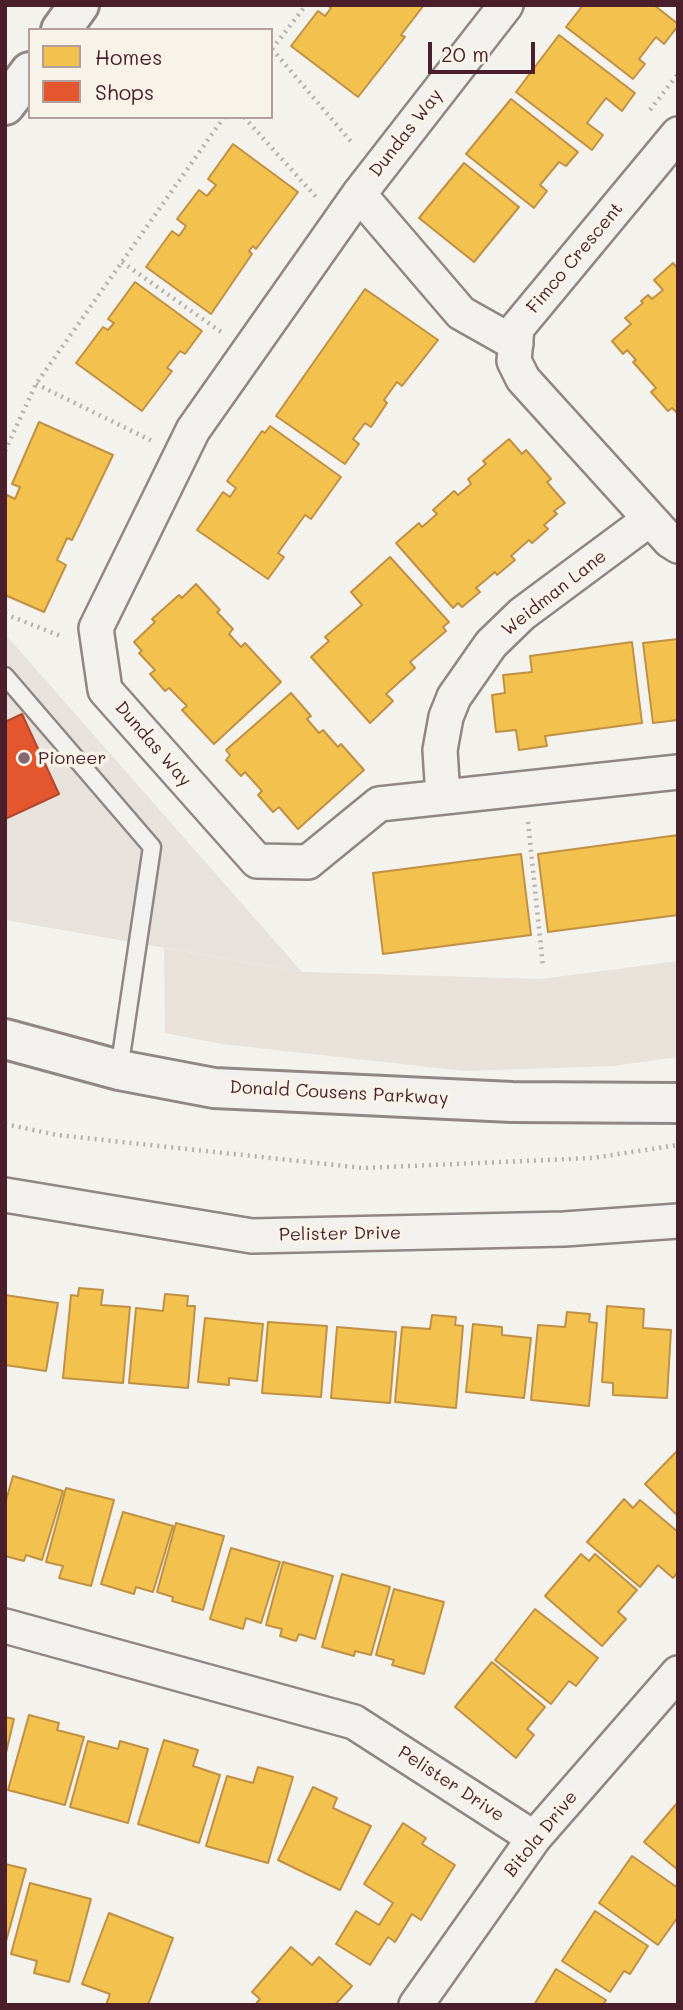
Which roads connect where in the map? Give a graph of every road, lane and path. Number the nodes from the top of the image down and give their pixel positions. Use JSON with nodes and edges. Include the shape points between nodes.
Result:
{"nodes":[{"id":1,"x":79,"y":5,"type":"edge"},
{"id":2,"x":306,"y":5,"type":"edge"},
{"id":3,"x":506,"y":5,"type":"edge"},
{"id":4,"x":62,"y":28,"type":"edge"},
{"id":5,"x":273,"y":49,"type":"edge"},
{"id":6,"x":273,"y":51,"type":"edge"},
{"id":7,"x":28,"y":75,"type":"edge"},
{"id":8,"x":5,"y":104,"type":"edge"},
{"id":9,"x":223,"y":119,"type":"edge"},
{"id":10,"x":246,"y":119,"type":"edge"},
{"id":11,"x":678,"y":134,"type":"edge"},
{"id":12,"x":368,"y":183,"type":"junction"},
{"id":13,"x":339,"y":223,"type":"junction"},
{"id":14,"x":122,"y":262,"type":"junction"},
{"id":15,"x":516,"y":344,"type":"junction"},
{"id":16,"x":249,"y":351,"type":"junction"},
{"id":17,"x":36,"y":384,"type":"junction"},
{"id":18,"x":5,"y":451,"type":"edge"},
{"id":19,"x":181,"y":456,"type":"junction"},
{"id":20,"x":650,"y":519,"type":"junction"},
{"id":21,"x":678,"y":545,"type":"edge"},
{"id":22,"x":5,"y":614,"type":"edge"},
{"id":23,"x":100,"y":652,"type":"junction"},
{"id":24,"x":5,"y":676,"type":"edge"},
{"id":25,"x":678,"y":772,"type":"edge"},
{"id":26,"x":524,"y":788,"type":"junction"},
{"id":27,"x":443,"y":797,"type":"junction"},
{"id":28,"x":543,"y":967,"type":"dead end"},
{"id":29,"x":5,"y":1039,"type":"edge"},
{"id":30,"x":119,"y":1070,"type":"junction"},
{"id":31,"x":678,"y":1103,"type":"edge"},
{"id":32,"x":5,"y":1124,"type":"edge"},
{"id":33,"x":678,"y":1145,"type":"edge"},
{"id":34,"x":5,"y":1195,"type":"edge"},
{"id":35,"x":678,"y":1221,"type":"edge"},
{"id":36,"x":5,"y":1626,"type":"edge"},
{"id":37,"x":678,"y":1673,"type":"edge"},
{"id":38,"x":534,"y":1838,"type":"junction"},
{"id":39,"x":416,"y":2005,"type":"edge"}],
"edges":[{"from":1,"to":4,"type":"main road"},
{"from":2,"to":5,"type":"path"},
{"from":3,"to":12,"type":"street","name":"Dundas Way"},
{"from":6,"to":12,"type":"path"},
{"from":7,"to":8,"type":"main road"},
{"from":9,"to":14,"type":"path"},
{"from":10,"to":13,"type":"path"},
{"from":11,"to":15,"type":"street","name":"Fimco Crescent","via":[[517,328]]},
{"from":12,"to":13,"type":"street","name":"Dundas Way"},
{"from":12,"to":15,"type":"street","name":"Dundas Way","via":[[461,313]]},
{"from":13,"to":16,"type":"street","name":"Dundas Way"},
{"from":14,"to":16,"type":"path"},
{"from":14,"to":17,"type":"path"},
{"from":15,"to":20,"type":"street","via":[[514,360],[523,380]]},
{"from":16,"to":19,"type":"street","name":"Dundas Way","via":[[193,430]]},
{"from":17,"to":18,"type":"path"},
{"from":17,"to":19,"type":"path"},
{"from":19,"to":23,"type":"street","name":"Dundas Way","via":[[96,628]]},
{"from":20,"to":21,"type":"street"},
{"from":20,"to":27,"type":"street","name":"Weidman Lane","via":[[522,614],[491,644],[454,697],[446,717],[440,750]]},
{"from":22,"to":23,"type":"path"},
{"from":23,"to":27,"type":"street","name":"Dundas Way","via":[[106,690],[257,861],[308,862],[379,804]]},
{"from":24,"to":30,"type":"lane","via":[[152,847]]},
{"from":25,"to":26,"type":"street","name":"Dundas Way"},
{"from":26,"to":27,"type":"street","name":"Dundas Way"},
{"from":26,"to":28,"type":"path"},
{"from":29,"to":30,"type":"main road","name":"Donald Cousens Parkway"},
{"from":30,"to":31,"type":"main road","name":"Donald Cousens Parkway","via":[[214,1088],[512,1102]]},
{"from":32,"to":33,"type":"path","via":[[57,1135],[363,1168],[592,1158]]},
{"from":34,"to":35,"type":"street","name":"Pelister Drive","via":[[251,1236],[564,1229]]},
{"from":36,"to":38,"type":"street","name":"Pelister Drive","via":[[354,1722]]},
{"from":37,"to":38,"type":"street","name":"Bitola Drive"},
{"from":38,"to":39,"type":"street","name":"Bitola Drive"}]}
